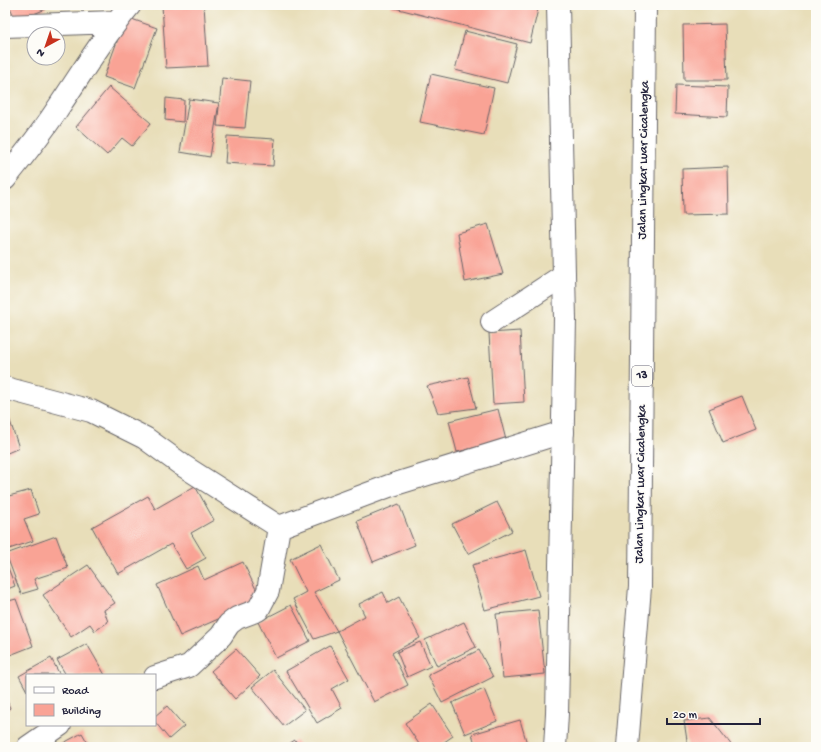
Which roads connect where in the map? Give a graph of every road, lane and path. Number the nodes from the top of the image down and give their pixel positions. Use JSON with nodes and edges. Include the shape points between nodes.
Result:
{"nodes":[{"id":1,"x":130,"y":5,"type":"edge"},
{"id":2,"x":558,"y":5,"type":"edge"},
{"id":3,"x":645,"y":5,"type":"edge"},
{"id":4,"x":116,"y":22,"type":"junction"},
{"id":5,"x":5,"y":26,"type":"edge"},
{"id":6,"x":5,"y":179,"type":"edge"},
{"id":7,"x":564,"y":274,"type":"junction"},
{"id":8,"x":492,"y":322,"type":"dead end"},
{"id":9,"x":5,"y":388,"type":"edge"},
{"id":10,"x":563,"y":432,"type":"junction"},
{"id":11,"x":279,"y":528,"type":"junction"},
{"id":12,"x":156,"y":677,"type":"edge"},
{"id":13,"x":59,"y":726,"type":"edge"},
{"id":14,"x":28,"y":747,"type":"edge"},
{"id":15,"x":555,"y":747,"type":"edge"},
{"id":16,"x":627,"y":747,"type":"edge"}],
"edges":[{"from":1,"to":4,"type":"main road"},
{"from":2,"to":7,"type":"main road"},
{"from":3,"to":16,"type":"main road","name":"Jalan Lingkar Luar Cicalengka","number":"13","via":[[640,587]]},
{"from":4,"to":5,"type":"main road"},
{"from":4,"to":6,"type":"main road","via":[[57,110]]},
{"from":7,"to":8,"type":"main road"},
{"from":7,"to":10,"type":"main road"},
{"from":9,"to":11,"type":"main road","via":[[91,411],[145,438]]},
{"from":10,"to":11,"type":"main road","via":[[389,486]]},
{"from":10,"to":15,"type":"main road"},
{"from":11,"to":12,"type":"main road","via":[[268,591],[258,610],[229,624],[221,636],[189,666]]},
{"from":13,"to":14,"type":"main road"}]}
